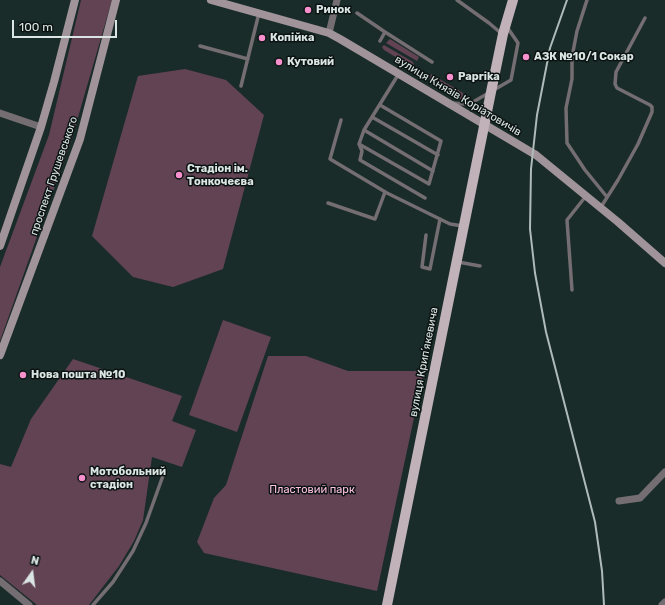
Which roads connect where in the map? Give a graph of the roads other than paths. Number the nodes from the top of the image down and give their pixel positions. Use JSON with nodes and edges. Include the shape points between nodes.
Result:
{"nodes":[{"id":1,"x":75,"y":0,"type":"edge"},
{"id":2,"x":116,"y":0,"type":"edge"},
{"id":3,"x":211,"y":0,"type":"edge"},
{"id":4,"x":337,"y":0,"type":"edge"},
{"id":5,"x":457,"y":0,"type":"edge"},
{"id":6,"x":513,"y":0,"type":"edge"},
{"id":7,"x":587,"y":0,"type":"edge"},
{"id":8,"x":259,"y":13,"type":"junction"},
{"id":9,"x":357,"y":13,"type":"dead end"},
{"id":10,"x":645,"y":18,"type":"dead end"},
{"id":11,"x":504,"y":29,"type":"junction"},
{"id":12,"x":385,"y":32,"type":"junction"},
{"id":13,"x":329,"y":33,"type":"junction"},
{"id":14,"x":380,"y":41,"type":"dead end"},
{"id":15,"x":200,"y":46,"type":"dead end"},
{"id":16,"x":248,"y":59,"type":"junction"},
{"id":17,"x":432,"y":62,"type":"dead end"},
{"id":18,"x":399,"y":74,"type":"junction"},
{"id":19,"x":241,"y":86,"type":"dead end"},
{"id":20,"x":491,"y":92,"type":"junction"},
{"id":21,"x":449,"y":103,"type":"junction"},
{"id":22,"x":380,"y":105,"type":"junction"},
{"id":23,"x":0,"y":113,"type":"edge"},
{"id":24,"x":372,"y":117,"type":"junction"},
{"id":25,"x":341,"y":120,"type":"dead end"},
{"id":26,"x":484,"y":124,"type":"junction"},
{"id":27,"x":41,"y":127,"type":"junction"},
{"id":28,"x":364,"y":130,"type":"junction"},
{"id":29,"x":359,"y":144,"type":"junction"},
{"id":30,"x":438,"y":155,"type":"junction"},
{"id":31,"x":433,"y":171,"type":"junction"},
{"id":32,"x":385,"y":192,"type":"junction"},
{"id":33,"x":586,"y":196,"type":"junction"},
{"id":34,"x":607,"y":197,"type":"junction"},
{"id":35,"x":425,"y":198,"type":"dead end"},
{"id":36,"x":328,"y":203,"type":"dead end"},
{"id":37,"x":600,"y":208,"type":"junction"},
{"id":38,"x":440,"y":219,"type":"junction"},
{"id":39,"x":464,"y":226,"type":"junction"},
{"id":40,"x":426,"y":235,"type":"dead end"},
{"id":41,"x":0,"y":246,"type":"edge"},
{"id":42,"x":457,"y":262,"type":"junction"},
{"id":43,"x":665,"y":263,"type":"edge"},
{"id":44,"x":480,"y":266,"type":"dead end"},
{"id":45,"x":572,"y":290,"type":"dead end"},
{"id":46,"x":0,"y":355,"type":"edge"},
{"id":47,"x":165,"y":470,"type":"dead end"},
{"id":48,"x":665,"y":472,"type":"edge"},
{"id":49,"x":619,"y":502,"type":"dead end"},
{"id":50,"x":0,"y":581,"type":"edge"},
{"id":51,"x":665,"y":602,"type":"edge"},
{"id":52,"x":29,"y":605,"type":"edge"},
{"id":53,"x":93,"y":605,"type":"edge"},
{"id":54,"x":387,"y":605,"type":"edge"},
{"id":55,"x":662,"y":605,"type":"edge"}],
"edges":[{"from":1,"to":27,"type":"main road"},
{"from":2,"to":46,"type":"main road","name":"проспект Грушевського","via":[[80,139]]},
{"from":3,"to":8,"type":"main road","name":"вулиця Князів Коріатовичів"},
{"from":4,"to":13,"type":"street"},
{"from":5,"to":11,"type":"lane","via":[[489,23]]},
{"from":6,"to":11,"type":"main road","name":"вулиця Крипʼякевича"},
{"from":7,"to":34,"type":"lane","via":[[572,57],[572,79],[566,108],[567,143],[584,170]]},
{"from":8,"to":13,"type":"main road","name":"вулиця Князів Коріатовичів"},
{"from":8,"to":16,"type":"lane"},
{"from":9,"to":12,"type":"lane"},
{"from":10,"to":34,"type":"lane","via":[[616,72],[614,84],[650,105],[652,112],[638,144]]},
{"from":11,"to":20,"type":"main road","name":"вулиця Крипʼякевича"},
{"from":11,"to":20,"type":"lane","via":[[518,43],[511,80]]},
{"from":12,"to":14,"type":"lane"},
{"from":12,"to":17,"type":"lane"},
{"from":13,"to":18,"type":"main road","name":"вулиця Князів Коріатовичів"},
{"from":15,"to":16,"type":"lane"},
{"from":16,"to":19,"type":"lane"},
{"from":18,"to":21,"type":"main road","name":"вулиця Князів Коріатовичів"},
{"from":18,"to":22,"type":"lane"},
{"from":20,"to":21,"type":"lane","via":[[474,102]]},
{"from":20,"to":26,"type":"main road","name":"вулиця Крипʼякевича"},
{"from":21,"to":26,"type":"main road","name":"вулиця Князів Коріатовичів"},
{"from":22,"to":24,"type":"lane"},
{"from":22,"to":30,"type":"lane","via":[[441,142]]},
{"from":23,"to":27,"type":"street"},
{"from":24,"to":28,"type":"lane"},
{"from":24,"to":30,"type":"lane"},
{"from":25,"to":32,"type":"lane","via":[[330,159]]},
{"from":26,"to":33,"type":"main road","name":"вулиця Князів Коріатовичів","via":[[536,155]]},
{"from":26,"to":39,"type":"main road","name":"вулиця Крипʼякевича"},
{"from":27,"to":41,"type":"main road"},
{"from":28,"to":29,"type":"lane"},
{"from":28,"to":31,"type":"lane"},
{"from":29,"to":31,"type":"lane","via":[[430,184]]},
{"from":29,"to":35,"type":"lane","via":[[362,151],[360,160]]},
{"from":30,"to":31,"type":"lane"},
{"from":32,"to":36,"type":"lane","via":[[375,219]]},
{"from":32,"to":38,"type":"lane"},
{"from":33,"to":37,"type":"main road","name":"вулиця Князів Коріатовичів"},
{"from":33,"to":45,"type":"lane","via":[[567,220]]},
{"from":34,"to":37,"type":"lane"},
{"from":37,"to":43,"type":"main road","name":"вулиця Князів Коріатовичів"},
{"from":38,"to":39,"type":"lane"},
{"from":38,"to":40,"type":"lane","via":[[430,268],[422,267]]},
{"from":39,"to":42,"type":"main road","name":"вулиця Крипʼякевича"},
{"from":42,"to":44,"type":"lane"},
{"from":42,"to":54,"type":"main road","name":"вулиця Крипʼякевича"},
{"from":47,"to":53,"type":"lane","via":[[133,551],[113,582]]},
{"from":48,"to":49,"type":"street","via":[[640,498]]},
{"from":50,"to":52,"type":"street"},
{"from":51,"to":55,"type":"street"}]}
